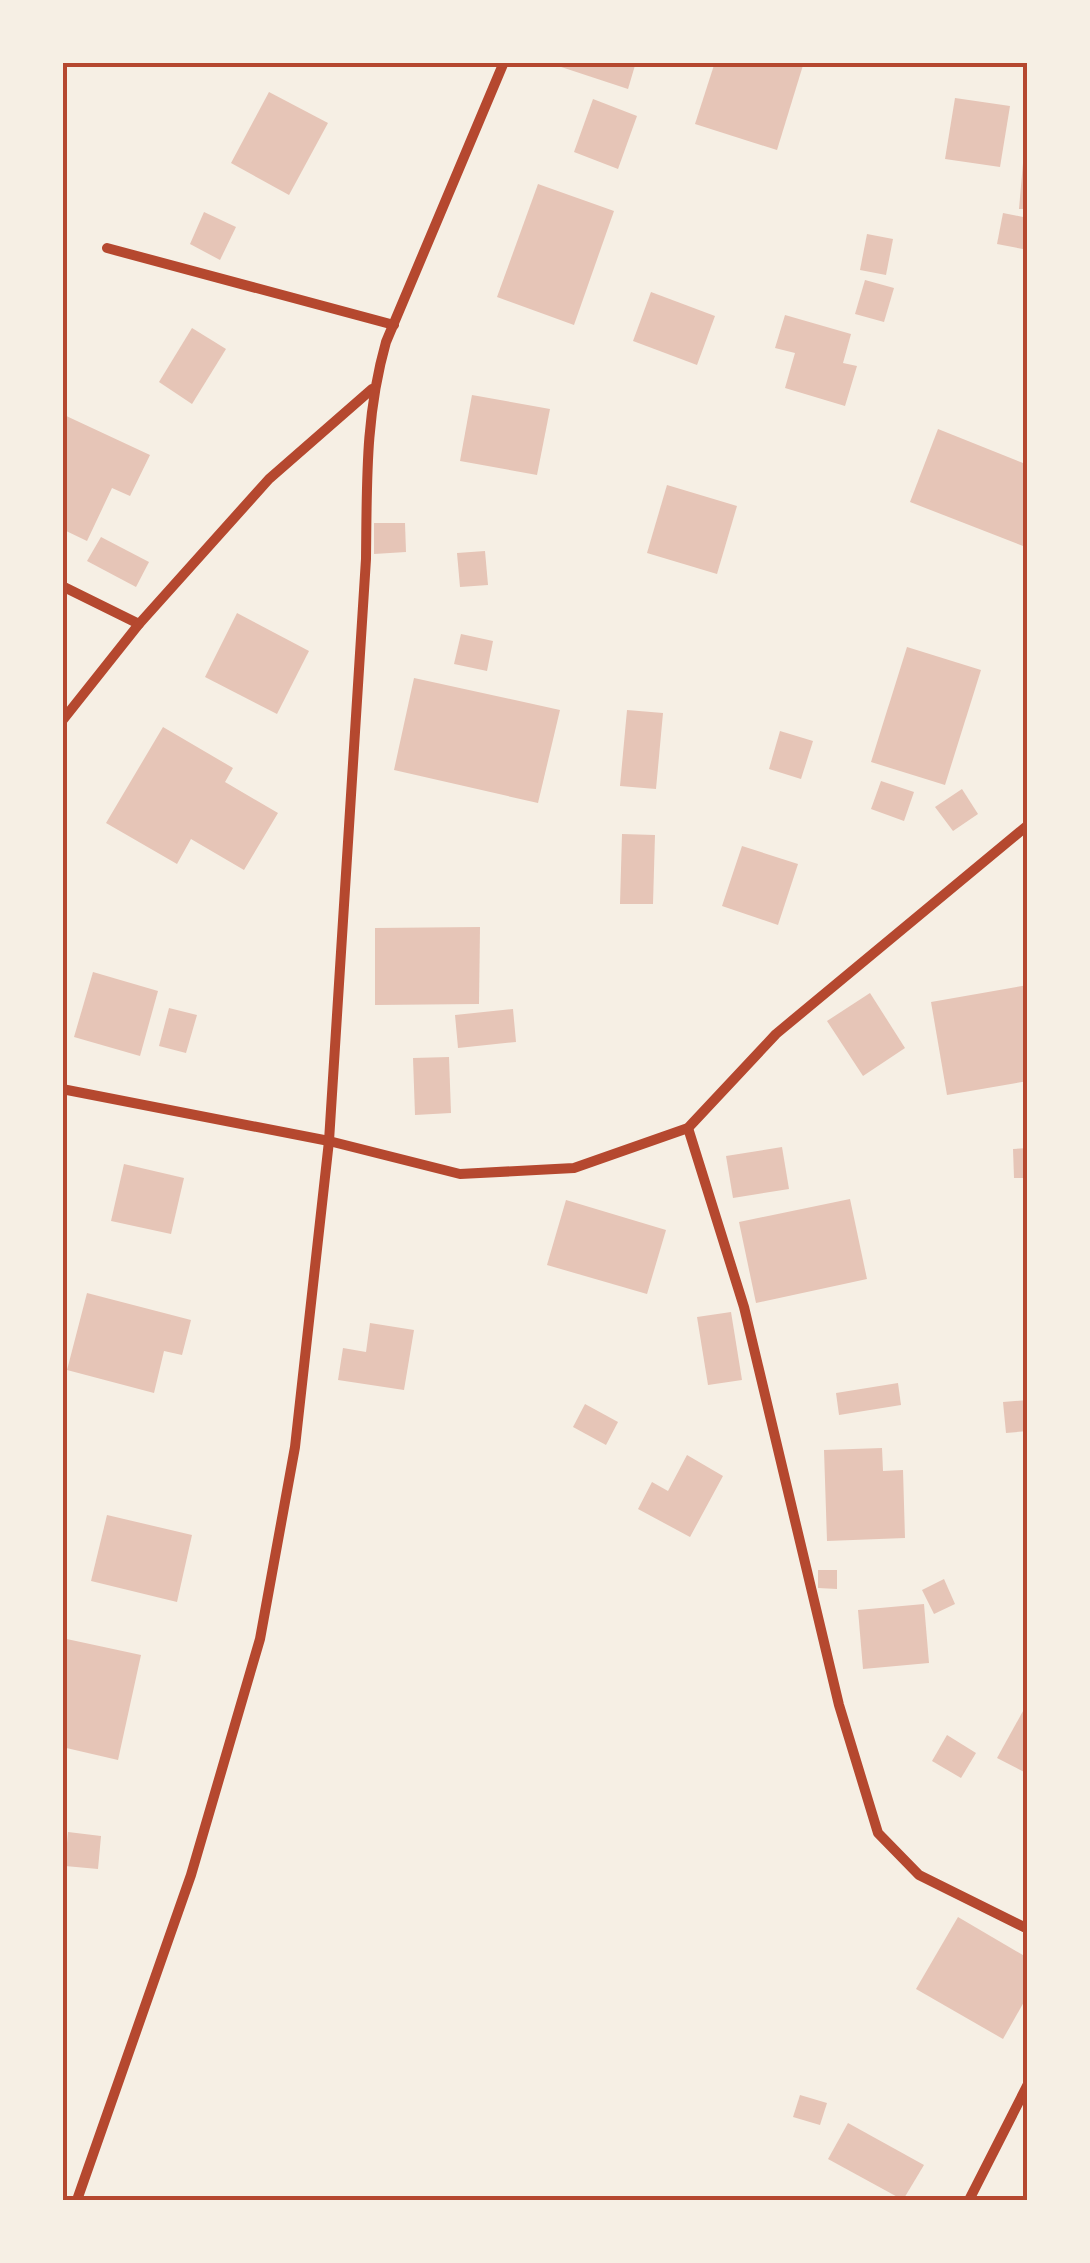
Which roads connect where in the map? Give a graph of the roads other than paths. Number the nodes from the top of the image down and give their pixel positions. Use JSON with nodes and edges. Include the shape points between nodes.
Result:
{"nodes":[{"id":1,"x":504,"y":62,"type":"edge"},
{"id":2,"x":107,"y":248,"type":"dead end"},
{"id":3,"x":394,"y":325,"type":"junction"},
{"id":4,"x":373,"y":388,"type":"junction"},
{"id":5,"x":62,"y":586,"type":"edge"},
{"id":6,"x":139,"y":624,"type":"junction"},
{"id":7,"x":62,"y":721,"type":"edge"},
{"id":8,"x":1028,"y":825,"type":"edge"},
{"id":9,"x":62,"y":1089,"type":"edge"},
{"id":10,"x":688,"y":1128,"type":"junction"},
{"id":11,"x":329,"y":1141,"type":"junction"},
{"id":12,"x":1028,"y":1929,"type":"edge"},
{"id":13,"x":1028,"y":2084,"type":"edge"},
{"id":14,"x":77,"y":2200,"type":"edge"},
{"id":15,"x":969,"y":2200,"type":"edge"}],
"edges":[{"from":1,"to":3,"type":"street"},
{"from":2,"to":3,"type":"street"},
{"from":3,"to":4,"type":"street"},
{"from":4,"to":6,"type":"street","via":[[270,480]]},
{"from":4,"to":11,"type":"street"},
{"from":5,"to":6,"type":"street"},
{"from":6,"to":7,"type":"street"},
{"from":8,"to":10,"type":"street","via":[[776,1034]]},
{"from":9,"to":11,"type":"street"},
{"from":10,"to":11,"type":"street","via":[[574,1168],[460,1174]]},
{"from":10,"to":12,"type":"street","via":[[744,1306],[839,1705],[878,1833],[919,1875]]},
{"from":11,"to":14,"type":"street","via":[[295,1446],[260,1638],[191,1875]]},
{"from":13,"to":15,"type":"street"}]}
